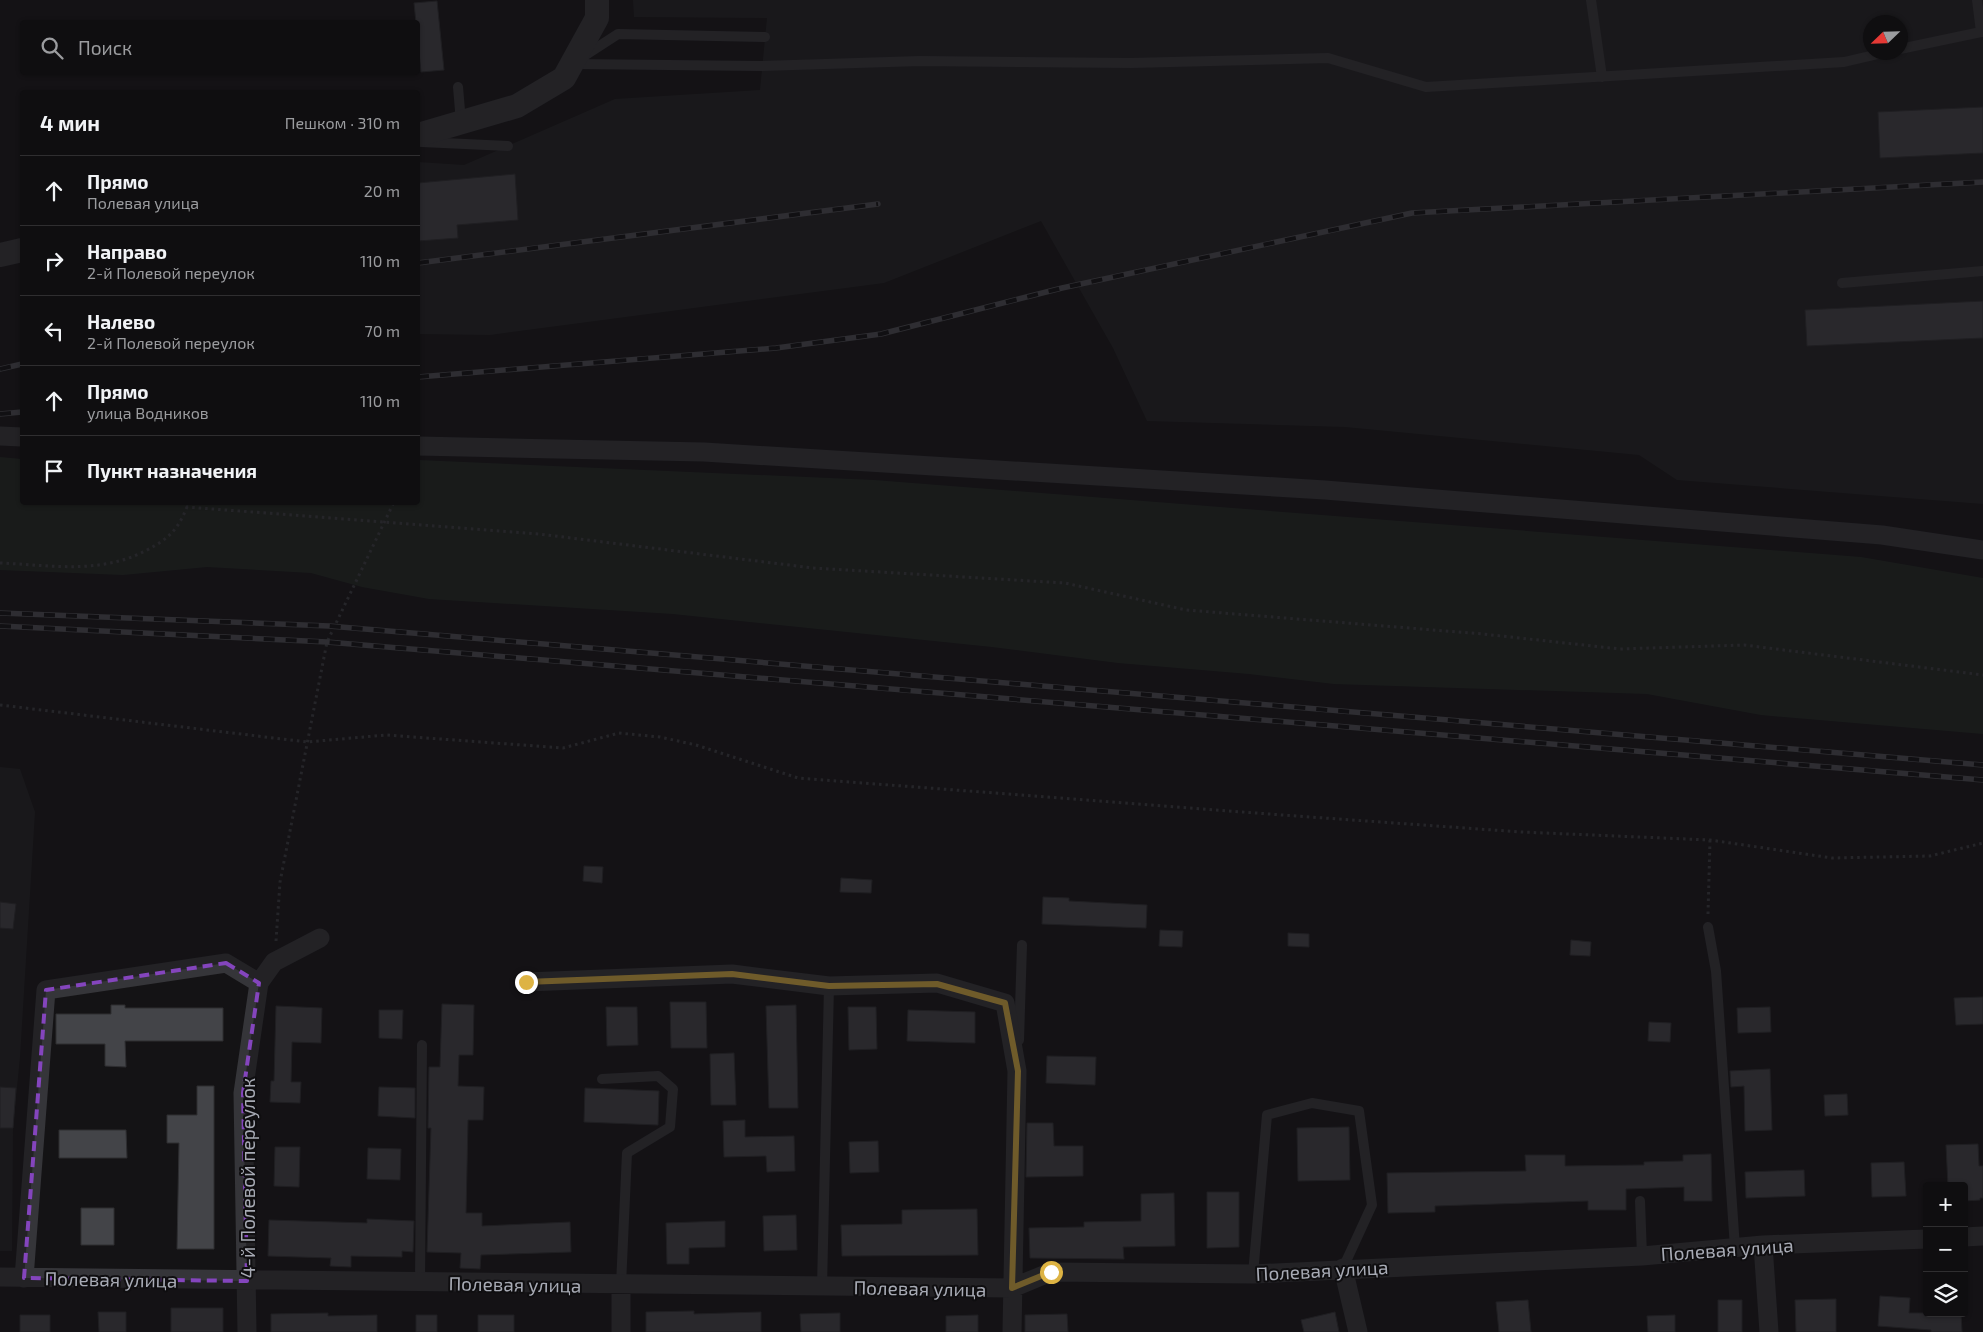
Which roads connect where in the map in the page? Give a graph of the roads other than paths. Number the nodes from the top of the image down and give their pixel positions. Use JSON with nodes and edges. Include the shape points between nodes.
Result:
{"nodes":[{"id":1,"x":597,"y":0,"type":"edge"},
{"id":2,"x":1591,"y":0,"type":"edge"},
{"id":3,"x":1977,"y":0,"type":"edge"},
{"id":4,"x":1982,"y":32,"type":"edge"},
{"id":5,"x":765,"y":37,"type":"dead end"},
{"id":6,"x":1908,"y":48,"type":"edge"},
{"id":7,"x":1863,"y":58,"type":"edge"},
{"id":8,"x":572,"y":64,"type":"junction"},
{"id":9,"x":1602,"y":77,"type":"junction"},
{"id":10,"x":458,"y":87,"type":"dead end"},
{"id":11,"x":461,"y":122,"type":"junction"},
{"id":12,"x":420,"y":134,"type":"edge"},
{"id":13,"x":420,"y":142,"type":"edge"},
{"id":14,"x":508,"y":146,"type":"dead end"},
{"id":15,"x":20,"y":250,"type":"edge"},
{"id":16,"x":0,"y":255,"type":"edge"},
{"id":17,"x":1983,"y":271,"type":"edge"},
{"id":18,"x":1842,"y":283,"type":"dead end"},
{"id":19,"x":0,"y":436,"type":"edge"},
{"id":20,"x":20,"y":437,"type":"edge"},
{"id":21,"x":420,"y":446,"type":"edge"},
{"id":22,"x":1983,"y":550,"type":"edge"},
{"id":23,"x":1708,"y":927,"type":"road end"},
{"id":24,"x":320,"y":938,"type":"dead end"},
{"id":25,"x":1022,"y":945,"type":"dead end"},
{"id":26,"x":526,"y":982,"type":"dead end"},
{"id":27,"x":259,"y":983,"type":"junction"},
{"id":28,"x":829,"y":986,"type":"junction"},
{"id":29,"x":422,"y":1045,"type":"dead end"},
{"id":30,"x":1018,"y":1071,"type":"junction"},
{"id":31,"x":602,"y":1079,"type":"dead end"},
{"id":32,"x":1640,"y":1201,"type":"dead end"},
{"id":33,"x":1983,"y":1236,"type":"edge"},
{"id":34,"x":1968,"y":1237,"type":"edge"},
{"id":35,"x":1923,"y":1239,"type":"edge"},
{"id":36,"x":1763,"y":1246,"type":"junction"},
{"id":37,"x":1734,"y":1248,"type":"junction"},
{"id":38,"x":1642,"y":1256,"type":"junction"},
{"id":39,"x":1343,"y":1268,"type":"junction"},
{"id":40,"x":1254,"y":1274,"type":"junction"},
{"id":41,"x":0,"y":1277,"type":"edge"},
{"id":42,"x":24,"y":1278,"type":"junction"},
{"id":43,"x":247,"y":1282,"type":"junction"},
{"id":44,"x":420,"y":1283,"type":"junction"},
{"id":45,"x":621,"y":1285,"type":"junction"},
{"id":46,"x":822,"y":1287,"type":"junction"},
{"id":47,"x":1012,"y":1288,"type":"junction"},
{"id":48,"x":247,"y":1332,"type":"edge"},
{"id":49,"x":621,"y":1332,"type":"edge"},
{"id":50,"x":1012,"y":1332,"type":"edge"},
{"id":51,"x":1358,"y":1332,"type":"edge"},
{"id":52,"x":1770,"y":1332,"type":"edge"}],
"edges":[{"from":1,"to":8,"type":"street","via":[[597,18]]},
{"from":2,"to":9,"type":"lane"},
{"from":3,"to":4,"type":"lane"},
{"from":4,"to":6,"type":"lane"},
{"from":5,"to":8,"type":"lane","via":[[618,34]]},
{"from":7,"to":9,"type":"lane","via":[[1844,62]]},
{"from":8,"to":9,"type":"lane","via":[[762,66],[920,60],[1131,63],[1328,58],[1426,87]]},
{"from":8,"to":11,"type":"street","via":[[564,78],[517,106]]},
{"from":10,"to":11,"type":"lane"},
{"from":11,"to":12,"type":"street"},
{"from":13,"to":14,"type":"lane"},
{"from":15,"to":16,"type":"street"},
{"from":17,"to":18,"type":"lane"},
{"from":19,"to":20,"type":"street"},
{"from":21,"to":22,"type":"street","via":[[704,452],[1325,490],[1882,535]]},
{"from":23,"to":37,"type":"lane","via":[[1716,970]]},
{"from":24,"to":27,"type":"street","name":"4-й Полевой переулок","via":[[274,962]]},
{"from":25,"to":30,"type":"lane"},
{"from":26,"to":28,"type":"street","via":[[732,974]]},
{"from":27,"to":42,"type":"street","via":[[226,963],[46,990]]},
{"from":27,"to":43,"type":"street","name":"4-й Полевой переулок","via":[[243,1093]]},
{"from":28,"to":30,"type":"street","via":[[937,984],[1005,1003]]},
{"from":28,"to":46,"type":"lane"},
{"from":29,"to":44,"type":"lane"},
{"from":30,"to":47,"type":"street"},
{"from":31,"to":45,"type":"lane","via":[[658,1076],[673,1089],[670,1127],[626,1153]]},
{"from":32,"to":38,"type":"lane"},
{"from":33,"to":34,"type":"street"},
{"from":35,"to":36,"type":"street","name":"Полевая улица"},
{"from":36,"to":37,"type":"street","name":"Полевая улица"},
{"from":36,"to":52,"type":"street"},
{"from":37,"to":38,"type":"street","name":"Полевая улица"},
{"from":38,"to":39,"type":"street","name":"Полевая улица"},
{"from":39,"to":40,"type":"street","name":"Полевая улица"},
{"from":39,"to":40,"type":"lane","via":[[1372,1205],[1359,1111],[1312,1103],[1267,1114]]},
{"from":39,"to":51,"type":"street"},
{"from":40,"to":47,"type":"street","name":"Полевая улица","via":[[1051,1272]]},
{"from":41,"to":42,"type":"street","name":"Полевая улица"},
{"from":42,"to":43,"type":"street","name":"Полевая улица"},
{"from":43,"to":44,"type":"street","name":"Полевая улица"},
{"from":43,"to":48,"type":"street","name":"4-й Полевой переулок"},
{"from":44,"to":45,"type":"street","name":"Полевая улица"},
{"from":45,"to":46,"type":"street","name":"Полевая улица"},
{"from":45,"to":49,"type":"street"},
{"from":46,"to":47,"type":"street","name":"Полевая улица"},
{"from":47,"to":50,"type":"street"}]}
